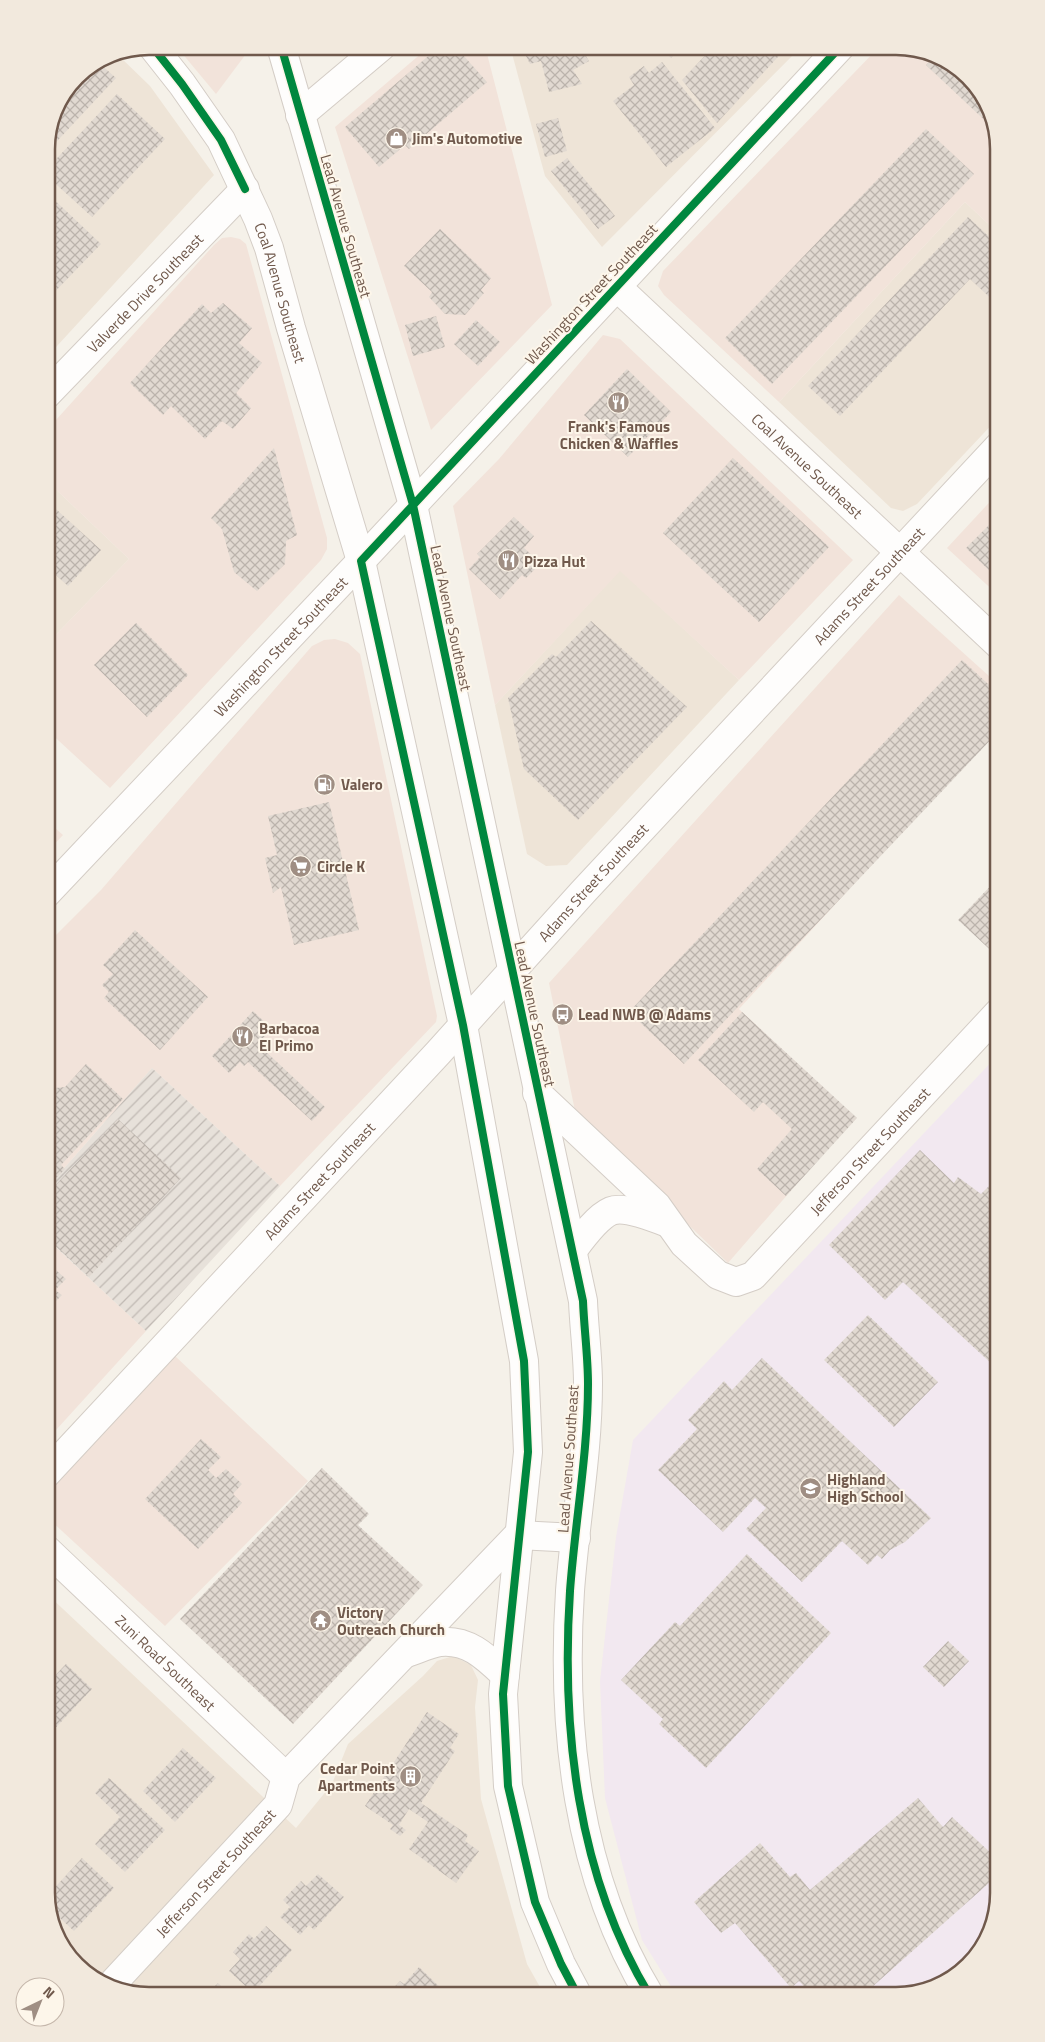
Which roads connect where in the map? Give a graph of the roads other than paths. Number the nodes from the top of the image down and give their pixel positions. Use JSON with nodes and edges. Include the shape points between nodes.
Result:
{"nodes":[{"id":1,"x":159,"y":55,"type":"edge"},
{"id":2,"x":283,"y":55,"type":"edge"},
{"id":3,"x":371,"y":55,"type":"edge"},
{"id":4,"x":834,"y":55,"type":"edge"},
{"id":5,"x":300,"y":115,"type":"junction"},
{"id":6,"x":244,"y":189,"type":"junction"},
{"id":7,"x":617,"y":287,"type":"junction"},
{"id":8,"x":55,"y":386,"type":"edge"},
{"id":9,"x":990,"y":455,"type":"edge"},
{"id":10,"x":413,"y":505,"type":"junction"},
{"id":11,"x":898,"y":552,"type":"junction"},
{"id":12,"x":361,"y":561,"type":"junction"},
{"id":13,"x":990,"y":637,"type":"edge"},
{"id":14,"x":55,"y":884,"type":"edge"},
{"id":15,"x":512,"y":972,"type":"junction"},
{"id":16,"x":990,"y":1022,"type":"edge"},
{"id":17,"x":463,"y":1025,"type":"junction"},
{"id":18,"x":537,"y":1093,"type":"junction"},
{"id":19,"x":668,"y":1222,"type":"junction"},
{"id":20,"x":573,"y":1250,"type":"junction"},
{"id":21,"x":55,"y":1464,"type":"edge"},
{"id":22,"x":518,"y":1535,"type":"junction"},
{"id":23,"x":576,"y":1538,"type":"junction"},
{"id":24,"x":55,"y":1558,"type":"edge"},
{"id":25,"x":404,"y":1654,"type":"junction"},
{"id":26,"x":505,"y":1675,"type":"junction"},
{"id":27,"x":286,"y":1777,"type":"junction"},
{"id":28,"x":115,"y":1981,"type":"edge"},
{"id":29,"x":573,"y":1987,"type":"edge"},
{"id":30,"x":640,"y":1987,"type":"edge"}],
"edges":[{"from":1,"to":6,"type":"street","name":"Coal Avenue Southeast","via":[[221,140]]},
{"from":2,"to":5,"type":"street","name":"Lead Avenue Southeast"},
{"from":3,"to":5,"type":"street"},
{"from":4,"to":7,"type":"street","name":"Washington Street Southeast"},
{"from":5,"to":10,"type":"street","name":"Lead Avenue Southeast"},
{"from":6,"to":8,"type":"street","name":"Valverde Drive Southeast"},
{"from":6,"to":12,"type":"street","name":"Coal Avenue Southeast","via":[[269,248]]},
{"from":7,"to":10,"type":"street","name":"Washington Street Southeast"},
{"from":7,"to":11,"type":"street","name":"Coal Avenue Southeast"},
{"from":9,"to":11,"type":"street","name":"Adams Street Southeast"},
{"from":10,"to":12,"type":"street","name":"Washington Street Southeast"},
{"from":10,"to":15,"type":"street","name":"Lead Avenue Southeast"},
{"from":11,"to":13,"type":"street","name":"Coal Avenue Southeast"},
{"from":11,"to":15,"type":"street","name":"Adams Street Southeast"},
{"from":12,"to":14,"type":"street","name":"Washington Street Southeast"},
{"from":12,"to":17,"type":"street"},
{"from":15,"to":17,"type":"street","name":"Adams Street Southeast"},
{"from":15,"to":18,"type":"street","name":"Lead Avenue Southeast"},
{"from":16,"to":19,"type":"street","name":"Jefferson Street Southeast","via":[[753,1276],[736,1282],[718,1276],[684,1244]]},
{"from":17,"to":21,"type":"street","name":"Adams Street Southeast"},
{"from":17,"to":22,"type":"street","via":[[524,1361],[528,1452]]},
{"from":18,"to":19,"type":"street","via":[[657,1206]]},
{"from":18,"to":20,"type":"street","name":"Lead Avenue Southeast"},
{"from":19,"to":20,"type":"street","via":[[641,1212],[612,1211],[594,1224]]},
{"from":20,"to":23,"type":"street","name":"Lead Avenue Southeast","via":[[583,1301],[588,1383],[585,1456]]},
{"from":22,"to":23,"type":"street"},
{"from":22,"to":25,"type":"street","name":"Jefferson Street Southeast"},
{"from":22,"to":26,"type":"street"},
{"from":23,"to":30,"type":"street","name":"Lead Avenue Southeast","via":[[570,1591],[568,1678],[573,1766],[593,1863]]},
{"from":24,"to":27,"type":"street","name":"Zuni Road Southeast"},
{"from":25,"to":26,"type":"street","via":[[440,1642],[467,1644]]},
{"from":25,"to":27,"type":"street","name":"Jefferson Street Southeast"},
{"from":26,"to":29,"type":"street","via":[[503,1694],[508,1786],[536,1902]]},
{"from":27,"to":28,"type":"street","name":"Jefferson Street Southeast","via":[[278,1805]]}]}
